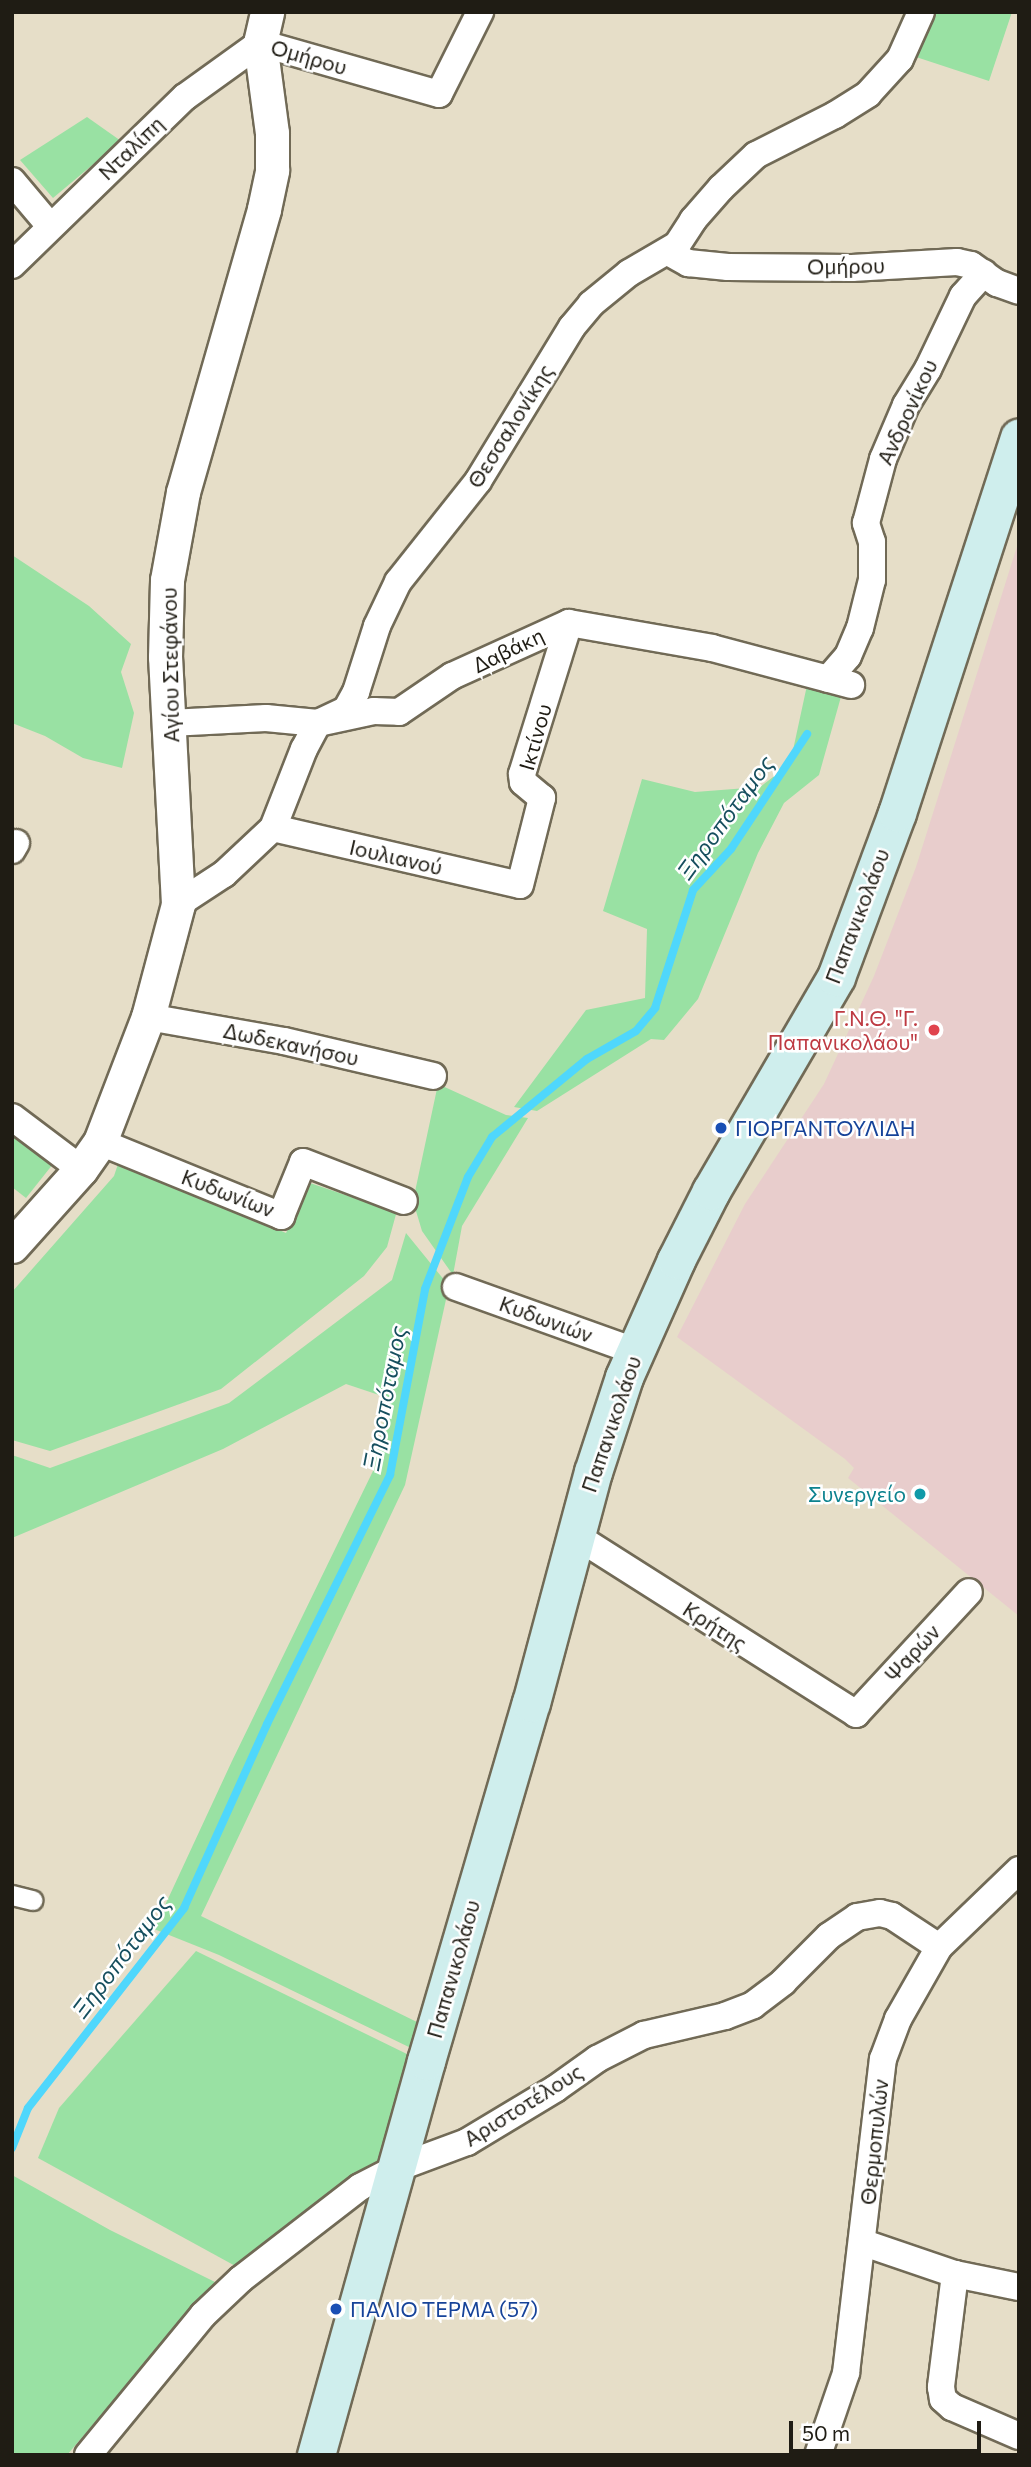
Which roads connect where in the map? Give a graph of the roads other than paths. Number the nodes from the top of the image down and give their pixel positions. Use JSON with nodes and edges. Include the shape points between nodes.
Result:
{"nodes":[{"id":1,"x":480,"y":12,"type":"edge"},
{"id":2,"x":921,"y":12,"type":"edge"},
{"id":3,"x":263,"y":27,"type":"edge"},
{"id":4,"x":12,"y":181,"type":"edge"},
{"id":5,"x":50,"y":226,"type":"junction"},
{"id":6,"x":668,"y":252,"type":"junction"},
{"id":7,"x":12,"y":265,"type":"edge"},
{"id":8,"x":984,"y":273,"type":"junction"},
{"id":9,"x":1019,"y":291,"type":"edge"},
{"id":10,"x":1019,"y":437,"type":"edge"},
{"id":11,"x":569,"y":623,"type":"junction"},
{"id":12,"x":840,"y":682,"type":"joint"},
{"id":13,"x":170,"y":723,"type":"junction"},
{"id":14,"x":318,"y":723,"type":"junction"},
{"id":15,"x":273,"y":828,"type":"junction"},
{"id":16,"x":520,"y":885,"type":"joint"},
{"id":17,"x":178,"y":904,"type":"junction"},
{"id":18,"x":148,"y":1017,"type":"junction"},
{"id":19,"x":433,"y":1076,"type":"dead end"},
{"id":20,"x":12,"y":1117,"type":"edge"},
{"id":21,"x":100,"y":1142,"type":"junction"},
{"id":22,"x":81,"y":1169,"type":"junction"},
{"id":23,"x":404,"y":1201,"type":"dead end"},
{"id":24,"x":12,"y":1246,"type":"edge"},
{"id":25,"x":456,"y":1287,"type":"dead end"},
{"id":26,"x":635,"y":1351,"type":"junction"},
{"id":27,"x":576,"y":1536,"type":"junction"},
{"id":28,"x":969,"y":1592,"type":"dead end"},
{"id":29,"x":856,"y":1714,"type":"joint"},
{"id":30,"x":1019,"y":1870,"type":"edge"},
{"id":31,"x":12,"y":1895,"type":"edge"},
{"id":32,"x":32,"y":1900,"type":"dead end"},
{"id":33,"x":939,"y":1947,"type":"junction"},
{"id":34,"x":397,"y":2168,"type":"junction"},
{"id":35,"x":864,"y":2243,"type":"junction"},
{"id":36,"x":955,"y":2274,"type":"junction"},
{"id":37,"x":1019,"y":2287,"type":"edge"},
{"id":38,"x":1019,"y":2436,"type":"edge"},
{"id":39,"x":88,"y":2455,"type":"edge"},
{"id":40,"x":316,"y":2455,"type":"edge"},
{"id":41,"x":818,"y":2455,"type":"edge"}],
"edges":[{"from":1,"to":3,"type":"street","name":"Ομήρου","via":[[439,94]]},
{"from":2,"to":6,"type":"street","name":"Θεσσαλονίκης","via":[[901,59],[868,94],[756,155],[721,188]]},
{"from":3,"to":5,"type":"street","name":"Νταλίπη"},
{"from":3,"to":13,"type":"street","name":"Αγίου Στεφάνου","via":[[272,170],[183,492],[167,580],[165,657]]},
{"from":4,"to":5,"type":"street"},
{"from":5,"to":7,"type":"street","name":"Νταλίπη"},
{"from":6,"to":8,"type":"street","name":"Ομήρου","via":[[688,263],[728,267],[852,268],[940,261],[971,265]]},
{"from":6,"to":14,"type":"street","name":"Θεσσαλονίκης","via":[[629,273],[591,304],[572,327],[478,481],[398,582],[346,710]]},
{"from":8,"to":9,"type":"street","name":"Ομήρου"},
{"from":8,"to":12,"type":"street","name":"Ανδρονίκου","via":[[963,296],[883,459],[866,523],[872,542],[872,580]]},
{"from":10,"to":26,"type":"main road","name":"Παπανικολάου","via":[[897,813],[836,977],[711,1191]]},
{"from":11,"to":12,"type":"street","name":"Δαβάκη","via":[[692,643]]},
{"from":11,"to":14,"type":"street","name":"Δαβάκη","via":[[452,676],[399,712]]},
{"from":11,"to":16,"type":"street","name":"Ικτίνου","via":[[522,774],[523,782],[542,799]]},
{"from":13,"to":14,"type":"street","name":"Δαβάκη","via":[[266,718]]},
{"from":13,"to":17,"type":"street","name":"Αγίου Στεφάνου"},
{"from":14,"to":15,"type":"street"},
{"from":15,"to":16,"type":"street","name":"Ιουλιανού"},
{"from":15,"to":17,"type":"street","via":[[224,874]]},
{"from":17,"to":18,"type":"street","name":"Αγίου Στεφάνου"},
{"from":18,"to":19,"type":"street","name":"Δωδεκανήσου","via":[[284,1041]]},
{"from":18,"to":21,"type":"street","name":"Αγίου Στεφάνου"},
{"from":20,"to":22,"type":"street"},
{"from":21,"to":22,"type":"street","name":"Αγίου Στεφάνου"},
{"from":21,"to":23,"type":"street","name":"Κυδωνίων","via":[[281,1216],[303,1162]]},
{"from":22,"to":24,"type":"street","name":"Αγίου Στεφάνου"},
{"from":25,"to":26,"type":"street","name":"Κυδωνιών"},
{"from":26,"to":27,"type":"main road","name":"Παπανικολάου"},
{"from":27,"to":29,"type":"street","name":"Κρήτης"},
{"from":27,"to":34,"type":"main road","name":"Παπανικολάου"},
{"from":28,"to":29,"type":"street","name":"Ψαρών"},
{"from":30,"to":33,"type":"street","name":"Θερμοπυλών"},
{"from":31,"to":32,"type":"street"},
{"from":33,"to":34,"type":"street","name":"Αριστοτέλους","via":[[892,1916],[857,1916],[753,2005],[644,2035],[597,2059],[467,2142]]},
{"from":33,"to":35,"type":"street","name":"Θερμοπυλών","via":[[898,2019],[883,2059]]},
{"from":34,"to":39,"type":"street","name":"Αριστοτέλους","via":[[342,2199],[203,2315]]},
{"from":34,"to":40,"type":"main road","name":"Παπανικολάου"},
{"from":35,"to":36,"type":"street"},
{"from":35,"to":41,"type":"street","name":"Θερμοπυλών","via":[[846,2374]]},
{"from":36,"to":37,"type":"street"},
{"from":36,"to":38,"type":"street","via":[[943,2399]]}]}
